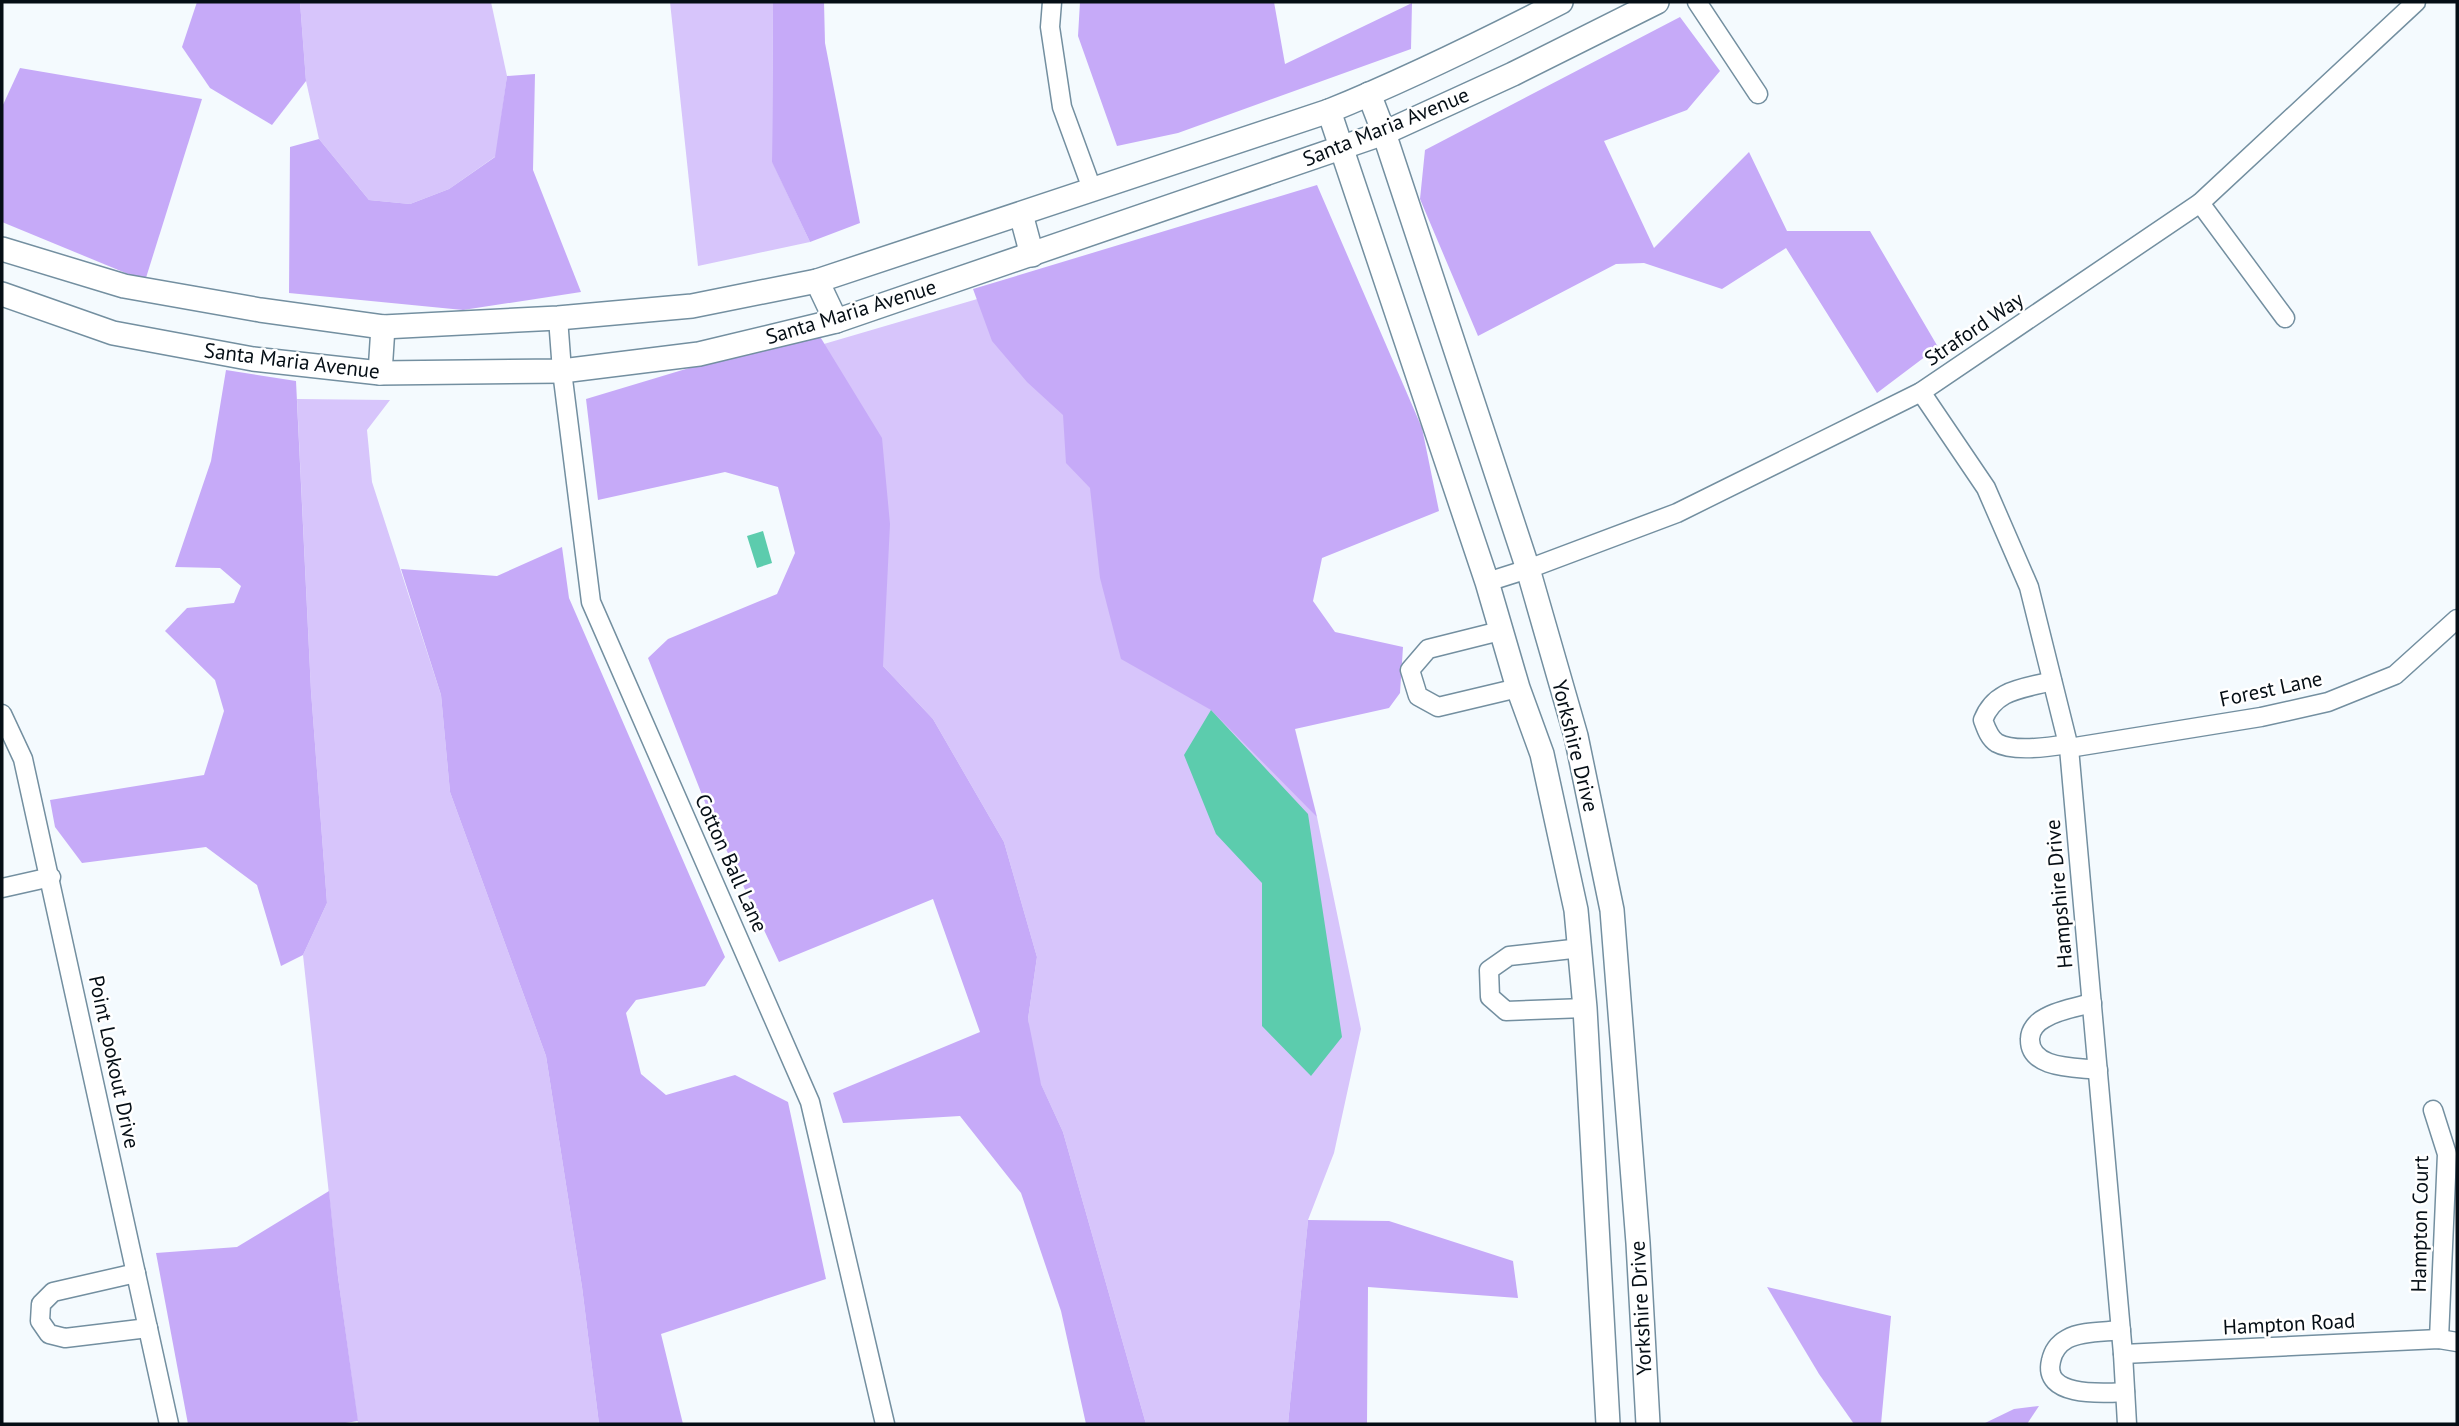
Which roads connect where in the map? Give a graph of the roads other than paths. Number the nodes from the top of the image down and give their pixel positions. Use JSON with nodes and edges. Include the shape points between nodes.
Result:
{"nodes":[{"id":1,"x":1052,"y":2,"type":"edge"},
{"id":2,"x":1561,"y":2,"type":"edge"},
{"id":3,"x":1657,"y":2,"type":"edge"},
{"id":4,"x":1697,"y":2,"type":"edge"},
{"id":5,"x":2416,"y":2,"type":"edge"},
{"id":6,"x":1369,"y":94,"type":"junction"},
{"id":7,"x":1758,"y":94,"type":"dead end"},
{"id":8,"x":1329,"y":111,"type":"junction"},
{"id":9,"x":1384,"y":133,"type":"junction"},
{"id":10,"x":1342,"y":148,"type":"junction"},
{"id":11,"x":1092,"y":189,"type":"junction"},
{"id":12,"x":2200,"y":203,"type":"junction"},
{"id":13,"x":1021,"y":214,"type":"junction"},
{"id":14,"x":2,"y":249,"type":"edge"},
{"id":15,"x":1032,"y":255,"type":"junction"},
{"id":16,"x":817,"y":281,"type":"junction"},
{"id":17,"x":2,"y":294,"type":"edge"},
{"id":18,"x":558,"y":318,"type":"junction"},
{"id":19,"x":2286,"y":318,"type":"dead end"},
{"id":20,"x":836,"y":321,"type":"junction"},
{"id":21,"x":383,"y":327,"type":"junction"},
{"id":22,"x":562,"y":371,"type":"junction"},
{"id":23,"x":380,"y":373,"type":"junction"},
{"id":24,"x":1921,"y":392,"type":"junction"},
{"id":25,"x":1528,"y":569,"type":"junction"},
{"id":26,"x":1487,"y":582,"type":"junction"},
{"id":27,"x":2457,"y":619,"type":"edge"},
{"id":28,"x":1500,"y":631,"type":"junction"},
{"id":29,"x":2052,"y":681,"type":"junction"},
{"id":30,"x":1518,"y":688,"type":"junction"},
{"id":31,"x":2,"y":714,"type":"edge"},
{"id":32,"x":2069,"y":746,"type":"junction"},
{"id":33,"x":51,"y":877,"type":"junction"},
{"id":34,"x":2,"y":888,"type":"edge"},
{"id":35,"x":1581,"y":948,"type":"junction"},
{"id":36,"x":2092,"y":1003,"type":"junction"},
{"id":37,"x":1585,"y":1008,"type":"junction"},
{"id":38,"x":2098,"y":1070,"type":"junction"},
{"id":39,"x":2433,"y":1110,"type":"dead end"},
{"id":40,"x":1639,"y":1268,"type":"junction"},
{"id":41,"x":1599,"y":1270,"type":"junction"},
{"id":42,"x":136,"y":1273,"type":"junction"},
{"id":43,"x":148,"y":1328,"type":"junction"},
{"id":44,"x":2121,"y":1330,"type":"junction"},
{"id":45,"x":2448,"y":1341,"type":"edge"},
{"id":46,"x":2123,"y":1354,"type":"junction"},
{"id":47,"x":2125,"y":1392,"type":"junction"},
{"id":48,"x":169,"y":1424,"type":"edge"},
{"id":49,"x":885,"y":1424,"type":"edge"},
{"id":50,"x":1608,"y":1424,"type":"edge"},
{"id":51,"x":1648,"y":1424,"type":"edge"},
{"id":52,"x":2127,"y":1424,"type":"edge"}],
"edges":[{"from":1,"to":11,"type":"street","via":[[1050,27],[1062,107]]},
{"from":2,"to":6,"type":"street","name":"Santa Maria Avenue"},
{"from":3,"to":9,"type":"street","name":"Santa Maria Avenue"},
{"from":4,"to":7,"type":"street"},
{"from":5,"to":12,"type":"street","name":"Straford Way"},
{"from":6,"to":8,"type":"street","name":"Santa Maria Avenue"},
{"from":6,"to":9,"type":"street","name":"Yorkshire Drive"},
{"from":8,"to":10,"type":"street","name":"Yorkshire Drive"},
{"from":8,"to":11,"type":"street","name":"Santa Maria Avenue"},
{"from":9,"to":10,"type":"street","name":"Santa Maria Avenue"},
{"from":9,"to":25,"type":"street","name":"Yorkshire Drive"},
{"from":10,"to":15,"type":"street","name":"Santa Maria Avenue"},
{"from":10,"to":26,"type":"street","name":"Yorkshire Drive"},
{"from":11,"to":13,"type":"street","name":"Santa Maria Avenue"},
{"from":12,"to":19,"type":"street"},
{"from":12,"to":24,"type":"street","name":"Straford Way"},
{"from":13,"to":15,"type":"street"},
{"from":13,"to":16,"type":"street","name":"Santa Maria Avenue"},
{"from":14,"to":21,"type":"street","name":"Santa Maria Avenue","via":[[124,286]]},
{"from":15,"to":20,"type":"street","name":"Santa Maria Avenue"},
{"from":16,"to":18,"type":"street","name":"Santa Maria Avenue","via":[[692,306]]},
{"from":16,"to":20,"type":"street"},
{"from":17,"to":23,"type":"street","name":"Santa Maria Avenue","via":[[113,333],[253,359]]},
{"from":18,"to":21,"type":"street","name":"Santa Maria Avenue"},
{"from":18,"to":22,"type":"street","name":"Cotton Ball Lane"},
{"from":20,"to":22,"type":"street","name":"Santa Maria Avenue","via":[[699,354]]},
{"from":21,"to":23,"type":"street"},
{"from":22,"to":23,"type":"street","name":"Santa Maria Avenue"},
{"from":22,"to":49,"type":"street","name":"Cotton Ball Lane","via":[[591,602],[810,1102]]},
{"from":24,"to":25,"type":"street","name":"Straford Way","via":[[1677,513]]},
{"from":24,"to":29,"type":"street","name":"Hampshire Drive","via":[[1986,488],[2029,587]]},
{"from":25,"to":26,"type":"street","name":"Straford Way"},
{"from":25,"to":40,"type":"street","name":"Yorkshire Drive","via":[[1576,736],[1612,910]]},
{"from":26,"to":28,"type":"street","name":"Yorkshire Drive"},
{"from":27,"to":32,"type":"street","name":"Forest Lane","via":[[2395,675],[2328,702],[2262,717]]},
{"from":28,"to":30,"type":"street","name":"Yorkshire Drive"},
{"from":28,"to":30,"type":"street","via":[[1428,649],[1410,670],[1418,696],[1438,707]]},
{"from":29,"to":32,"type":"street","name":"Hampshire Drive"},
{"from":29,"to":32,"type":"street","name":"Forest Lane","via":[[2000,695],[1988,706],[1983,720],[1995,742],[2010,747]]},
{"from":30,"to":35,"type":"street","name":"Yorkshire Drive","via":[[1542,754]]},
{"from":31,"to":33,"type":"street","name":"Point Lookout Drive","via":[[23,759]]},
{"from":32,"to":36,"type":"street","name":"Hampshire Drive"},
{"from":33,"to":34,"type":"street"},
{"from":33,"to":42,"type":"street","name":"Point Lookout Drive"},
{"from":35,"to":37,"type":"street","name":"Yorkshire Drive"},
{"from":35,"to":37,"type":"street","via":[[1509,956],[1489,970],[1490,997],[1506,1011]]},
{"from":36,"to":38,"type":"street","name":"Hampshire Drive"},
{"from":36,"to":38,"type":"street","via":[[2044,1018],[2029,1038],[2038,1058]]},
{"from":37,"to":41,"type":"street","name":"Yorkshire Drive"},
{"from":38,"to":44,"type":"street","name":"Hampshire Drive"},
{"from":39,"to":45,"type":"street","name":"Hampton Court","via":[[2446,1154]]},
{"from":40,"to":41,"type":"street"},
{"from":40,"to":51,"type":"street","name":"Yorkshire Drive"},
{"from":41,"to":50,"type":"street","name":"Yorkshire Drive"},
{"from":42,"to":43,"type":"street","name":"Point Lookout Drive"},
{"from":42,"to":43,"type":"street","via":[[53,1292],[41,1304],[40,1321],[49,1334],[65,1338]]},
{"from":43,"to":48,"type":"street","name":"Point Lookout Drive"},
{"from":44,"to":46,"type":"street","name":"Hampshire Drive"},
{"from":44,"to":47,"type":"street","via":[[2068,1339],[2053,1350],[2049,1365],[2055,1380],[2066,1388],[2094,1394]]},
{"from":45,"to":46,"type":"street","name":"Hampton Road"},
{"from":46,"to":47,"type":"street","name":"Hampshire Drive"},
{"from":47,"to":52,"type":"street","name":"Hampshire Drive"}]}
